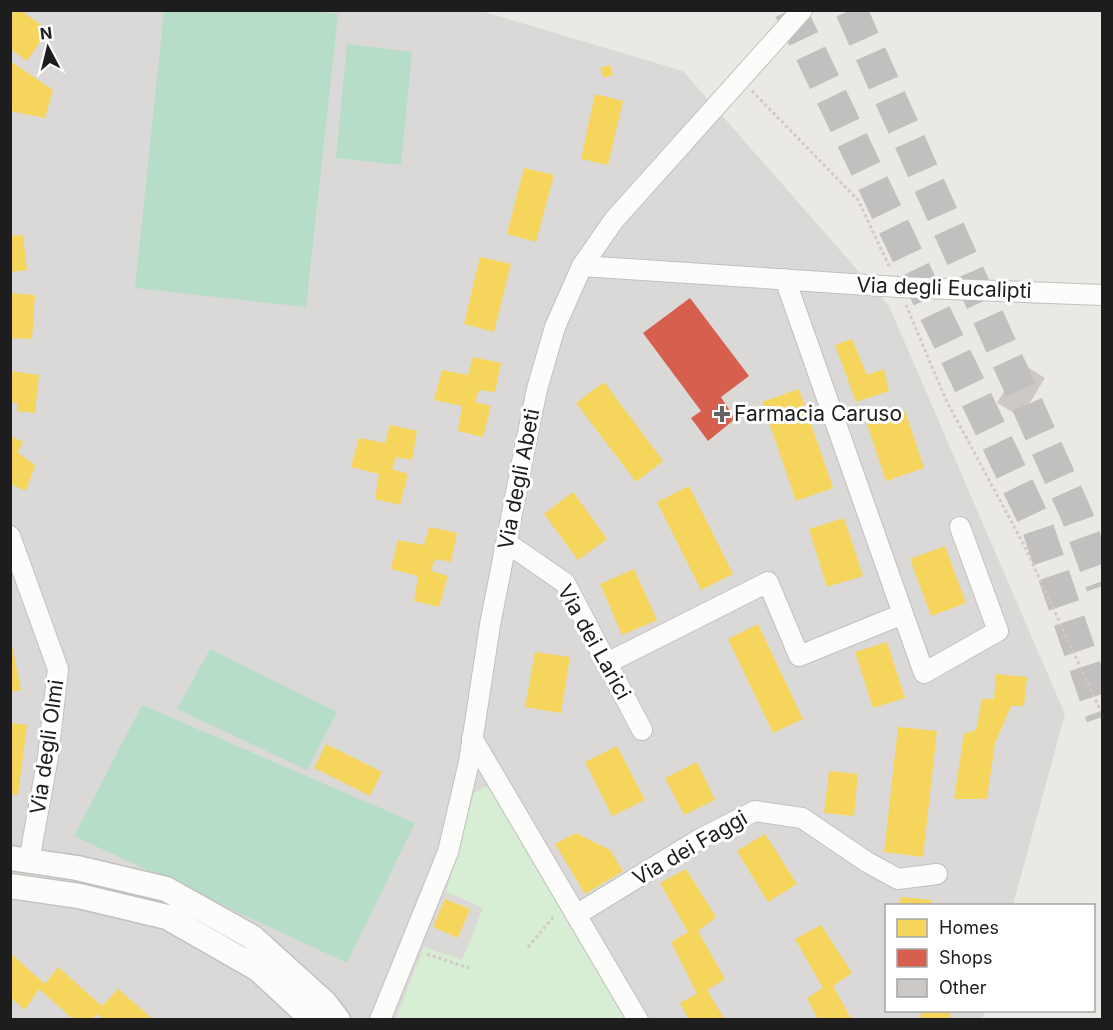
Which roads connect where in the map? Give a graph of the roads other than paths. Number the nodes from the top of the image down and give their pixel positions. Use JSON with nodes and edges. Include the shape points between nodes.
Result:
{"nodes":[{"id":1,"x":802,"y":10,"type":"edge"},
{"id":2,"x":582,"y":266,"type":"junction"},
{"id":3,"x":785,"y":279,"type":"junction"},
{"id":4,"x":1102,"y":295,"type":"edge"},
{"id":5,"x":960,"y":527,"type":"dead end"},
{"id":6,"x":10,"y":536,"type":"edge"},
{"id":7,"x":507,"y":543,"type":"junction"},
{"id":8,"x":16,"y":570,"type":"edge"},
{"id":9,"x":903,"y":614,"type":"junction"},
{"id":10,"x":608,"y":663,"type":"junction"},
{"id":11,"x":642,"y":730,"type":"dead end"},
{"id":12,"x":472,"y":738,"type":"junction"},
{"id":13,"x":20,"y":859,"type":"edge"},
{"id":14,"x":102,"y":874,"type":"junction"},
{"id":15,"x":938,"y":874,"type":"dead end"},
{"id":16,"x":10,"y":886,"type":"edge"},
{"id":17,"x":94,"y":900,"type":"junction"},
{"id":18,"x":572,"y":907,"type":"junction"},
{"id":19,"x":265,"y":963,"type":"junction"},
{"id":20,"x":313,"y":1020,"type":"edge"},
{"id":21,"x":338,"y":1020,"type":"edge"},
{"id":22,"x":380,"y":1020,"type":"edge"},
{"id":23,"x":638,"y":1020,"type":"edge"}],
"edges":[{"from":1,"to":2,"type":"street","name":"Via degli Abeti","via":[[614,220]]},
{"from":2,"to":3,"type":"street","name":"Via degli Eucalipti"},
{"from":2,"to":7,"type":"street","name":"Via degli Abeti","via":[[555,327],[537,389]]},
{"from":3,"to":4,"type":"street","name":"Via degli Eucalipti"},
{"from":3,"to":9,"type":"street"},
{"from":5,"to":9,"type":"street","via":[[998,631],[924,673]]},
{"from":6,"to":8,"type":"street","name":"Via degli Olmi"},
{"from":7,"to":10,"type":"street","name":"Via dei Larici","via":[[565,583]]},
{"from":7,"to":12,"type":"street","name":"Via degli Abeti"},
{"from":8,"to":13,"type":"street","name":"Via degli Olmi","via":[[58,669],[48,757]]},
{"from":9,"to":10,"type":"street","via":[[799,656],[768,582]]},
{"from":10,"to":11,"type":"street","name":"Via dei Larici"},
{"from":12,"to":18,"type":"street"},
{"from":12,"to":22,"type":"street","name":"Via degli Abeti","via":[[448,852]]},
{"from":13,"to":14,"type":"street"},
{"from":14,"to":17,"type":"street"},
{"from":14,"to":19,"type":"street","via":[[166,889],[252,937]]},
{"from":15,"to":18,"type":"street","name":"Via dei Faggi","via":[[898,879],[802,818],[755,811]]},
{"from":16,"to":17,"type":"street"},
{"from":17,"to":19,"type":"street","via":[[167,918]]},
{"from":18,"to":23,"type":"street"},
{"from":19,"to":20,"type":"street"},
{"from":19,"to":21,"type":"street","via":[[325,1003]]}]}
